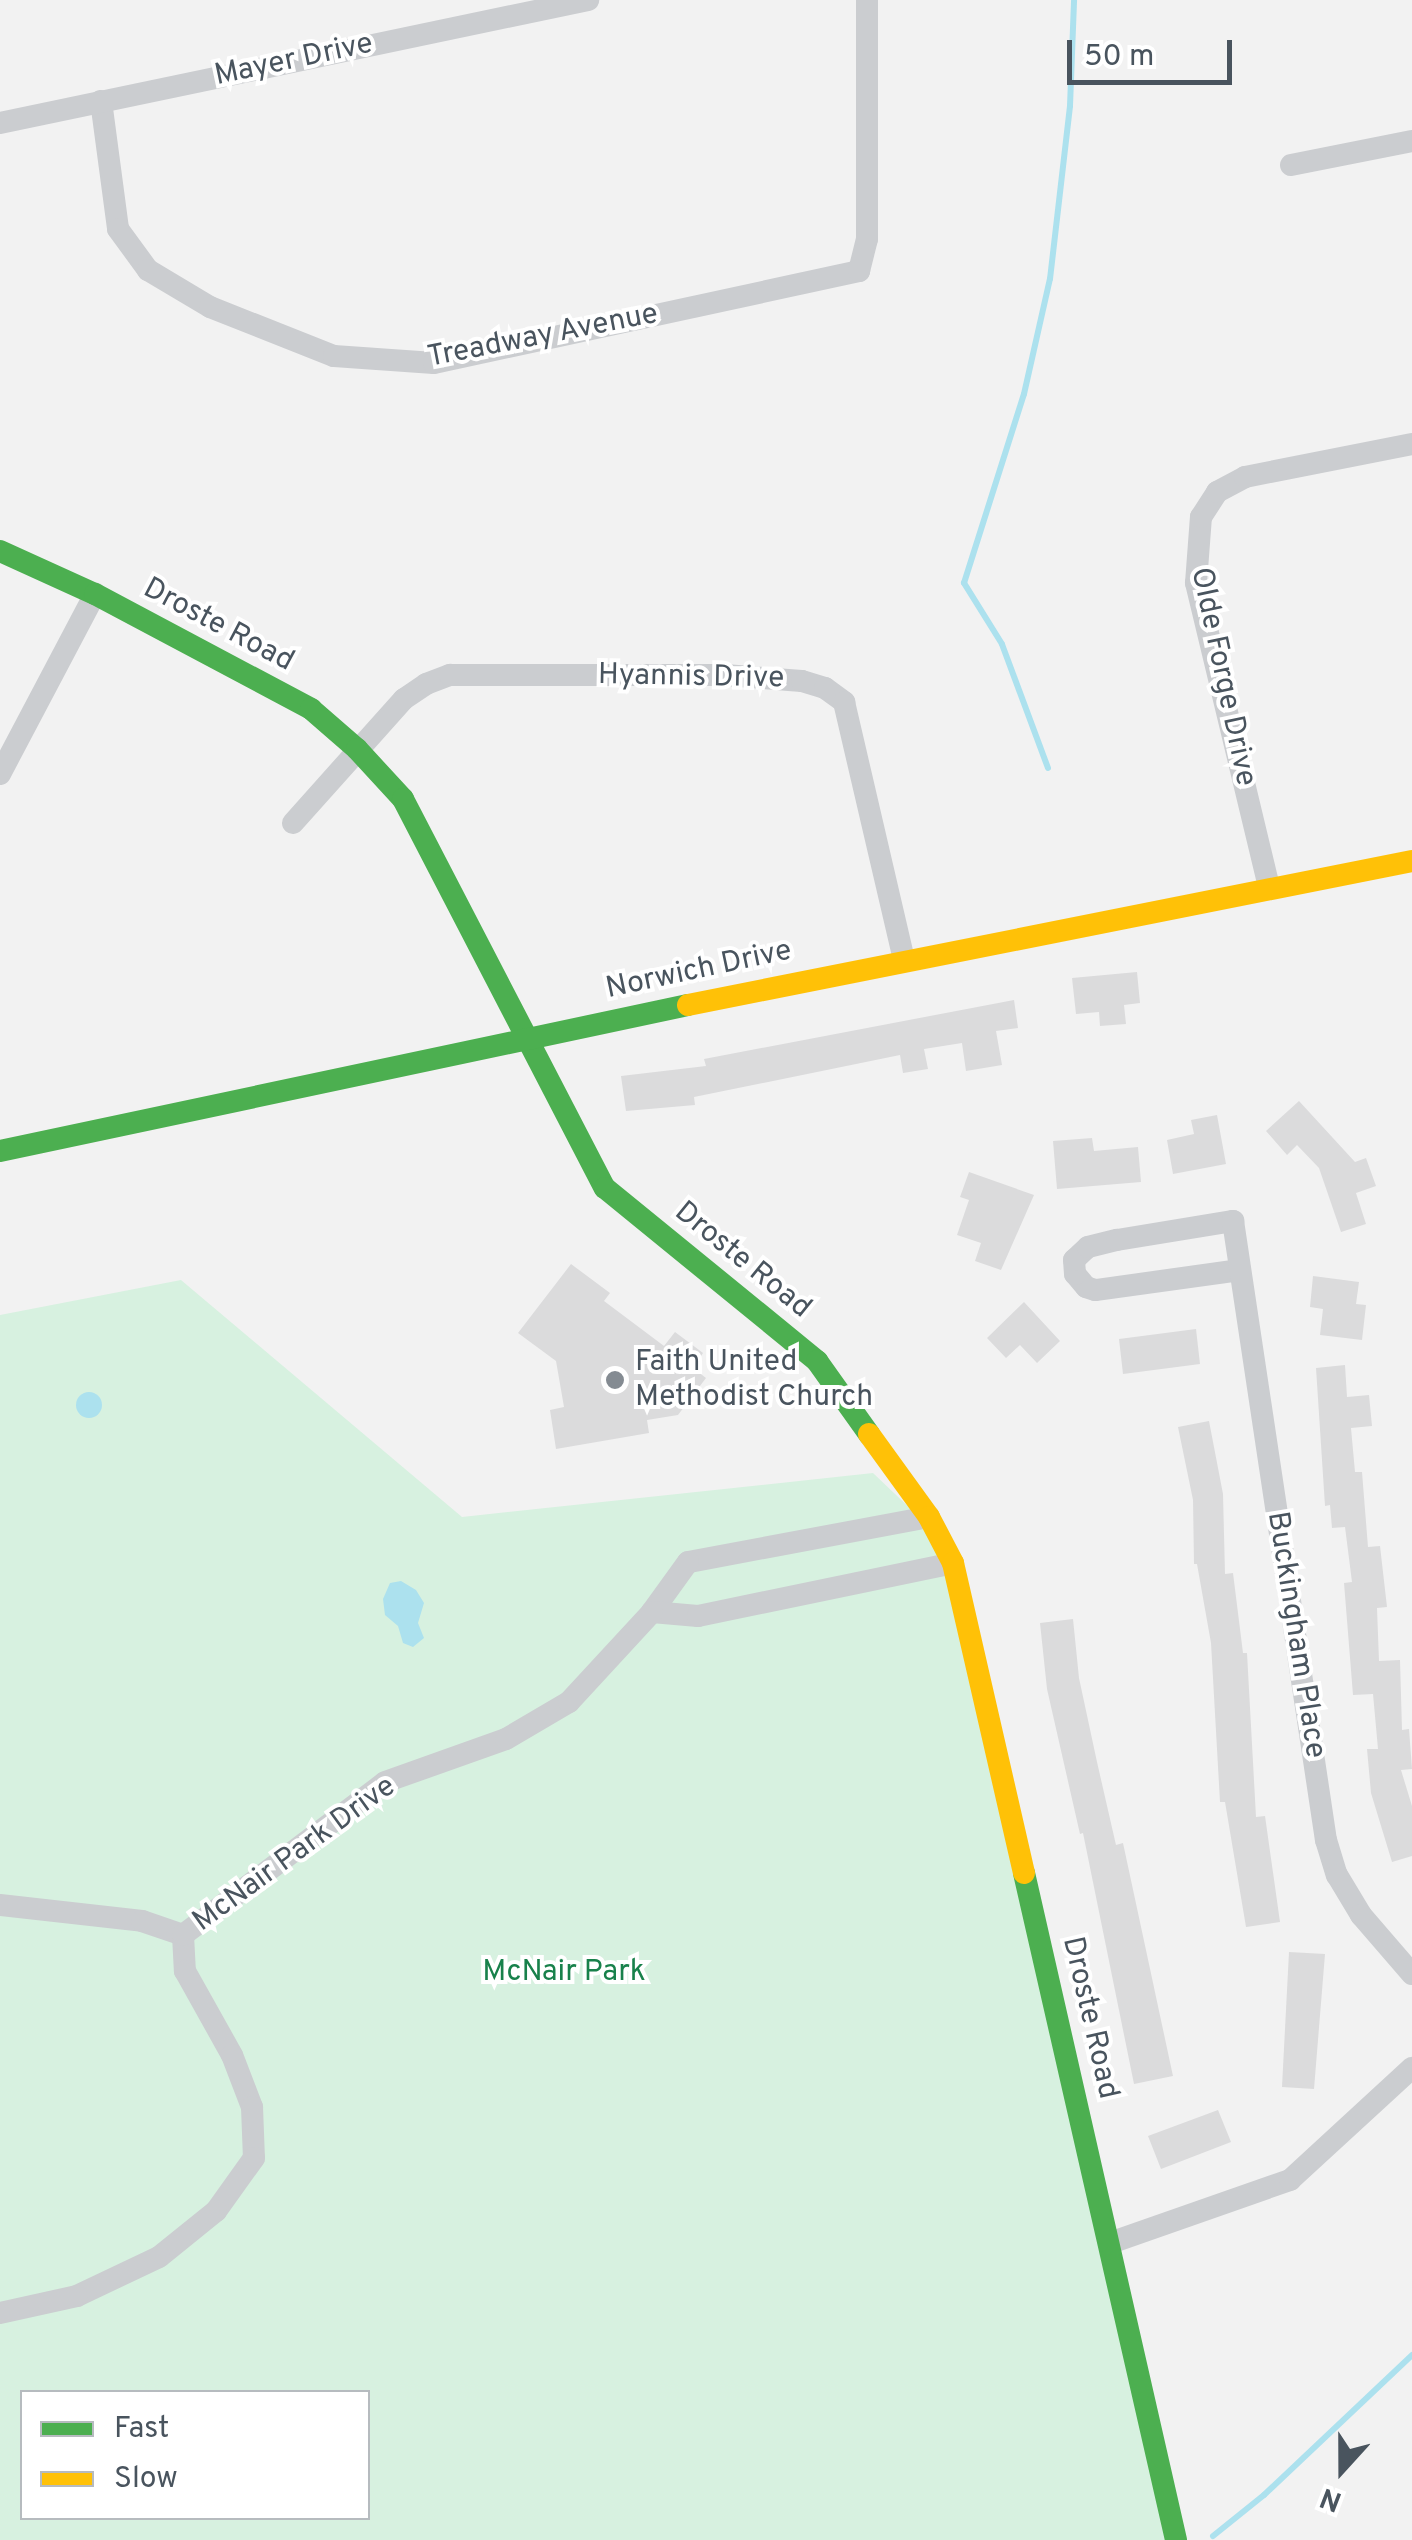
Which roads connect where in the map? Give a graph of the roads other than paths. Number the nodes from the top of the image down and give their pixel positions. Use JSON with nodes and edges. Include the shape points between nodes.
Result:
{"nodes":[{"id":1,"x":588,"y":0,"type":"edge"},
{"id":2,"x":868,"y":0,"type":"edge"},
{"id":3,"x":101,"y":101,"type":"junction"},
{"id":4,"x":0,"y":123,"type":"edge"},
{"id":5,"x":1412,"y":141,"type":"edge"},
{"id":6,"x":1291,"y":166,"type":"dead end"},
{"id":7,"x":1412,"y":444,"type":"edge"},
{"id":8,"x":0,"y":551,"type":"edge"},
{"id":9,"x":95,"y":594,"type":"junction"},
{"id":10,"x":357,"y":749,"type":"junction"},
{"id":11,"x":0,"y":774,"type":"edge"},
{"id":12,"x":294,"y":823,"type":"dead end"},
{"id":13,"x":1412,"y":861,"type":"edge"},
{"id":14,"x":1269,"y":887,"type":"junction"},
{"id":15,"x":904,"y":959,"type":"junction"},
{"id":16,"x":529,"y":1038,"type":"junction"},
{"id":17,"x":0,"y":1151,"type":"edge"},
{"id":18,"x":1240,"y":1270,"type":"junction"},
{"id":19,"x":929,"y":1517,"type":"junction"},
{"id":20,"x":953,"y":1563,"type":"junction"},
{"id":21,"x":652,"y":1612,"type":"junction"},
{"id":22,"x":0,"y":1906,"type":"edge"},
{"id":23,"x":183,"y":1936,"type":"junction"},
{"id":24,"x":1412,"y":1974,"type":"edge"},
{"id":25,"x":1412,"y":2068,"type":"edge"},
{"id":26,"x":1110,"y":2243,"type":"junction"},
{"id":27,"x":0,"y":2313,"type":"edge"},
{"id":28,"x":1176,"y":2540,"type":"edge"}],
"edges":[{"from":1,"to":3,"type":"street","name":"Mayer Drive"},
{"from":2,"to":3,"type":"street","name":"Treadway Avenue","via":[[866,239],[860,271],[434,364],[334,356],[210,307],[148,270],[118,229]]},
{"from":3,"to":4,"type":"street","name":"Mayer Drive"},
{"from":5,"to":6,"type":"street"},
{"from":7,"to":14,"type":"street","name":"Olde Forge Drive","via":[[1246,477],[1218,492],[1201,516],[1196,583]]},
{"from":8,"to":9,"type":"street","name":"Droste Road"},
{"from":9,"to":10,"type":"street","name":"Droste Road","via":[[312,709]]},
{"from":9,"to":11,"type":"street"},
{"from":10,"to":12,"type":"street","name":"Hyannis Drive"},
{"from":10,"to":15,"type":"street","name":"Hyannis Drive","via":[[404,699],[450,675],[724,674],[825,688],[844,702]]},
{"from":10,"to":16,"type":"street","name":"Droste Road","via":[[403,799]]},
{"from":13,"to":14,"type":"street","name":"Norwich Drive"},
{"from":14,"to":15,"type":"street","name":"Norwich Drive"},
{"from":15,"to":16,"type":"street","name":"Norwich Drive"},
{"from":16,"to":17,"type":"street","name":"Norwich Drive"},
{"from":16,"to":19,"type":"street","name":"Droste Road","via":[[605,1188],[817,1361]]},
{"from":18,"to":18,"type":"street","name":"Buckingham Place","via":[[1233,1221],[1088,1247],[1074,1260],[1075,1274],[1096,1290]]},
{"from":18,"to":24,"type":"street","name":"Buckingham Place","via":[[1326,1840],[1336,1875],[1361,1915]]},
{"from":19,"to":20,"type":"street","name":"Droste Road"},
{"from":19,"to":21,"type":"street","name":"McNair Park Drive","via":[[688,1562]]},
{"from":20,"to":21,"type":"street","via":[[698,1616]]},
{"from":20,"to":26,"type":"street","name":"Droste Road"},
{"from":21,"to":23,"type":"street","name":"McNair Park Drive","via":[[570,1702],[506,1740],[385,1782]]},
{"from":22,"to":23,"type":"street","name":"McNair Park Drive","via":[[142,1921]]},
{"from":23,"to":27,"type":"street","name":"McNair Park Drive","via":[[186,1971],[252,2107],[254,2158],[216,2210],[159,2256],[77,2296]]},
{"from":25,"to":26,"type":"street","via":[[1290,2180]]},
{"from":26,"to":28,"type":"street","name":"Droste Road"}]}
